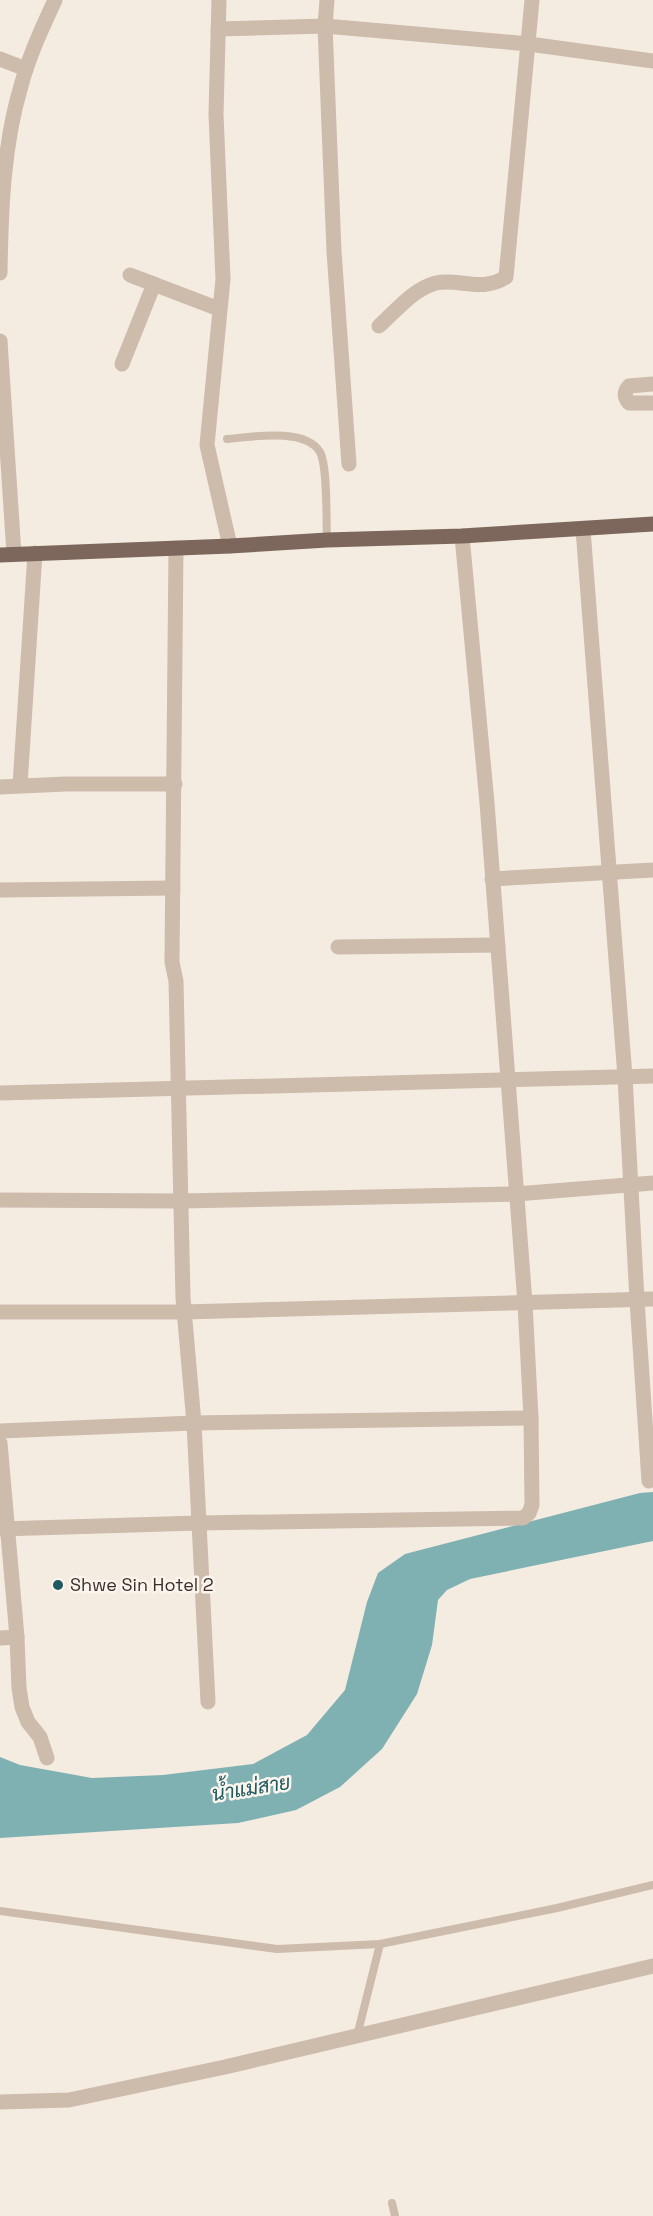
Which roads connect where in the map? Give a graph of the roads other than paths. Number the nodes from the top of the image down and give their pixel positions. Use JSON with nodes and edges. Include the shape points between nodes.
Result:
{"nodes":[{"id":1,"x":55,"y":0,"type":"edge"},
{"id":2,"x":219,"y":0,"type":"edge"},
{"id":3,"x":327,"y":0,"type":"edge"},
{"id":4,"x":532,"y":0,"type":"edge"},
{"id":5,"x":325,"y":26,"type":"junction"},
{"id":6,"x":218,"y":29,"type":"junction"},
{"id":7,"x":528,"y":44,"type":"junction"},
{"id":8,"x":0,"y":59,"type":"edge"},
{"id":9,"x":653,"y":61,"type":"edge"},
{"id":10,"x":26,"y":69,"type":"junction"},
{"id":11,"x":0,"y":273,"type":"edge"},
{"id":12,"x":130,"y":275,"type":"dead end"},
{"id":13,"x":154,"y":284,"type":"junction"},
{"id":14,"x":219,"y":309,"type":"junction"},
{"id":15,"x":379,"y":326,"type":"dead end"},
{"id":16,"x":0,"y":341,"type":"edge"},
{"id":17,"x":122,"y":364,"type":"dead end"},
{"id":18,"x":653,"y":384,"type":"edge"},
{"id":19,"x":653,"y":403,"type":"edge"},
{"id":20,"x":4,"y":439,"type":"edge"},
{"id":21,"x":227,"y":439,"type":"dead end"},
{"id":22,"x":350,"y":464,"type":"dead end"},
{"id":23,"x":653,"y":524,"type":"edge"},
{"id":24,"x":583,"y":529,"type":"junction"},
{"id":25,"x":462,"y":536,"type":"junction"},
{"id":26,"x":327,"y":540,"type":"junction"},
{"id":27,"x":230,"y":546,"type":"junction"},
{"id":28,"x":176,"y":548,"type":"junction"},
{"id":29,"x":35,"y":553,"type":"junction"},
{"id":30,"x":7,"y":554,"type":"edge"},
{"id":31,"x":175,"y":784,"type":"junction"},
{"id":32,"x":20,"y":785,"type":"junction"},
{"id":33,"x":0,"y":787,"type":"edge"},
{"id":34,"x":653,"y":870,"type":"edge"},
{"id":35,"x":609,"y":873,"type":"junction"},
{"id":36,"x":492,"y":879,"type":"junction"},
{"id":37,"x":173,"y":888,"type":"junction"},
{"id":38,"x":0,"y":890,"type":"edge"},
{"id":39,"x":498,"y":945,"type":"junction"},
{"id":40,"x":338,"y":947,"type":"dead end"},
{"id":41,"x":653,"y":1076,"type":"edge"},
{"id":42,"x":626,"y":1077,"type":"junction"},
{"id":43,"x":508,"y":1079,"type":"junction"},
{"id":44,"x":177,"y":1088,"type":"junction"},
{"id":45,"x":0,"y":1093,"type":"edge"},
{"id":46,"x":653,"y":1184,"type":"edge"},
{"id":47,"x":631,"y":1186,"type":"junction"},
{"id":48,"x":516,"y":1194,"type":"junction"},
{"id":49,"x":0,"y":1200,"type":"edge"},
{"id":50,"x":181,"y":1201,"type":"junction"},
{"id":51,"x":653,"y":1299,"type":"edge"},
{"id":52,"x":637,"y":1300,"type":"junction"},
{"id":53,"x":525,"y":1304,"type":"junction"},
{"id":54,"x":0,"y":1312,"type":"edge"},
{"id":55,"x":184,"y":1312,"type":"junction"},
{"id":56,"x":531,"y":1418,"type":"junction"},
{"id":57,"x":194,"y":1423,"type":"junction"},
{"id":58,"x":0,"y":1431,"type":"edge"},
{"id":59,"x":0,"y":1443,"type":"edge"},
{"id":60,"x":649,"y":1481,"type":"dead end"},
{"id":61,"x":199,"y":1523,"type":"junction"},
{"id":62,"x":4,"y":1529,"type":"edge"},
{"id":63,"x":17,"y":1637,"type":"junction"},
{"id":64,"x":0,"y":1638,"type":"edge"},
{"id":65,"x":208,"y":1702,"type":"dead end"},
{"id":66,"x":47,"y":1758,"type":"dead end"},
{"id":67,"x":653,"y":1885,"type":"edge"},
{"id":68,"x":0,"y":1911,"type":"edge"},
{"id":69,"x":380,"y":1944,"type":"junction"},
{"id":70,"x":653,"y":1966,"type":"edge"},
{"id":71,"x":357,"y":2036,"type":"junction"},
{"id":72,"x":0,"y":2102,"type":"edge"},
{"id":73,"x":392,"y":2203,"type":"dead end"},
{"id":74,"x":395,"y":2216,"type":"edge"}],
"edges":[{"from":1,"to":10,"type":"street"},
{"from":2,"to":6,"type":"street"},
{"from":3,"to":5,"type":"street"},
{"from":4,"to":7,"type":"street"},
{"from":5,"to":6,"type":"street"},
{"from":5,"to":7,"type":"street"},
{"from":5,"to":22,"type":"street","via":[[334,251]]},
{"from":6,"to":14,"type":"street","via":[[216,114],[223,279]]},
{"from":7,"to":9,"type":"street"},
{"from":7,"to":15,"type":"street","via":[[506,277],[492,284],[436,283],[411,296]]},
{"from":8,"to":10,"type":"street"},
{"from":10,"to":11,"type":"street","via":[[6,153]]},
{"from":12,"to":13,"type":"street"},
{"from":13,"to":14,"type":"street"},
{"from":13,"to":17,"type":"street"},
{"from":14,"to":27,"type":"street","via":[[207,445]]},
{"from":16,"to":20,"type":"street"},
{"from":18,"to":19,"type":"street","via":[[629,386],[625,391],[629,403]]},
{"from":20,"to":30,"type":"street"},
{"from":21,"to":26,"type":"lane","via":[[285,435],[315,446],[321,454],[324,475]]},
{"from":23,"to":24,"type":"main road"},
{"from":24,"to":25,"type":"main road"},
{"from":24,"to":35,"type":"street"},
{"from":25,"to":26,"type":"main road"},
{"from":25,"to":36,"type":"street"},
{"from":26,"to":27,"type":"main road"},
{"from":27,"to":28,"type":"main road"},
{"from":28,"to":29,"type":"main road"},
{"from":28,"to":31,"type":"street"},
{"from":29,"to":30,"type":"main road"},
{"from":29,"to":32,"type":"street"},
{"from":31,"to":32,"type":"street"},
{"from":31,"to":37,"type":"street"},
{"from":32,"to":33,"type":"street"},
{"from":34,"to":35,"type":"street"},
{"from":35,"to":36,"type":"street"},
{"from":35,"to":42,"type":"street"},
{"from":36,"to":39,"type":"street"},
{"from":37,"to":38,"type":"street"},
{"from":37,"to":44,"type":"street"},
{"from":39,"to":40,"type":"street"},
{"from":39,"to":43,"type":"street"},
{"from":41,"to":42,"type":"street"},
{"from":42,"to":43,"type":"street"},
{"from":42,"to":47,"type":"street"},
{"from":43,"to":44,"type":"street"},
{"from":43,"to":48,"type":"street"},
{"from":44,"to":45,"type":"street"},
{"from":44,"to":50,"type":"street"},
{"from":46,"to":47,"type":"street"},
{"from":47,"to":48,"type":"street"},
{"from":47,"to":52,"type":"street"},
{"from":48,"to":50,"type":"street"},
{"from":48,"to":53,"type":"street"},
{"from":49,"to":50,"type":"street"},
{"from":50,"to":55,"type":"street"},
{"from":51,"to":52,"type":"street"},
{"from":52,"to":53,"type":"street"},
{"from":52,"to":60,"type":"street"},
{"from":53,"to":55,"type":"street"},
{"from":53,"to":56,"type":"street"},
{"from":54,"to":55,"type":"street"},
{"from":55,"to":57,"type":"street"},
{"from":56,"to":57,"type":"street"},
{"from":56,"to":61,"type":"street","via":[[532,1505],[523,1518]]},
{"from":57,"to":58,"type":"street"},
{"from":57,"to":61,"type":"street"},
{"from":59,"to":62,"type":"street"},
{"from":61,"to":62,"type":"street"},
{"from":61,"to":65,"type":"street"},
{"from":62,"to":63,"type":"street"},
{"from":63,"to":64,"type":"street"},
{"from":63,"to":66,"type":"street","via":[[22,1707]]},
{"from":67,"to":69,"type":"lane"},
{"from":68,"to":69,"type":"lane","via":[[277,1949]]},
{"from":69,"to":71,"type":"lane"},
{"from":70,"to":71,"type":"street"},
{"from":71,"to":72,"type":"street","via":[[69,2100]]},
{"from":73,"to":74,"type":"lane"}]}
